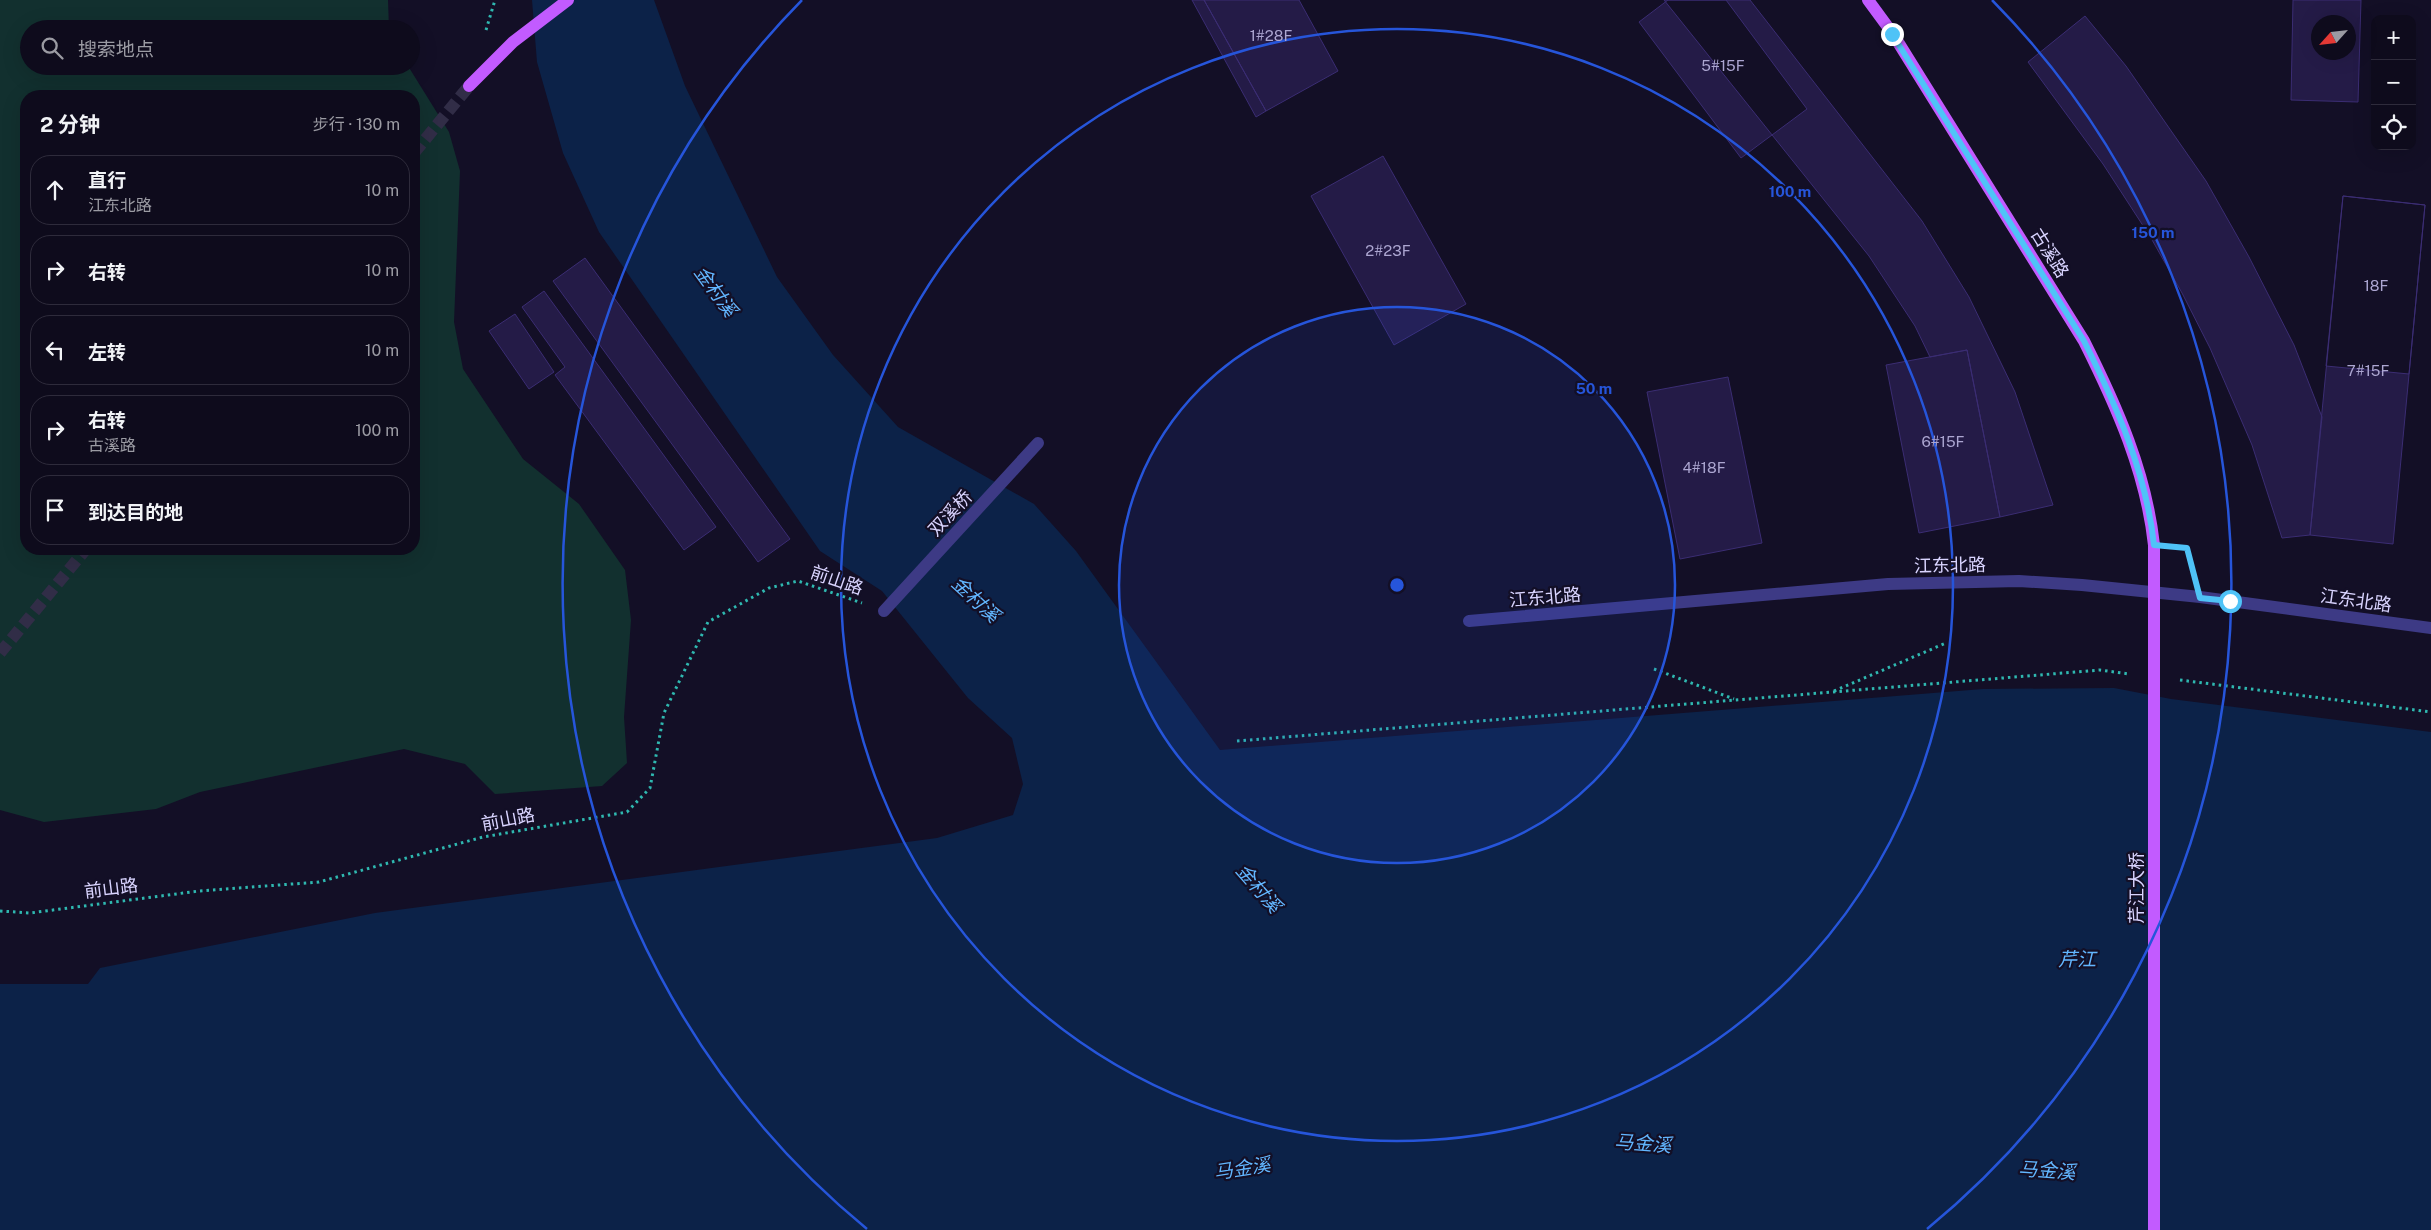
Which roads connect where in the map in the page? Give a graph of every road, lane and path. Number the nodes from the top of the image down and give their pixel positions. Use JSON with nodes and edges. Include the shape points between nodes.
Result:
{"nodes":[{"id":1,"x":568,"y":0,"type":"edge"},
{"id":2,"x":1868,"y":0,"type":"edge"},
{"id":3,"x":469,"y":86,"type":"tunnel mouth"},
{"id":4,"x":1038,"y":443,"type":"dead end"},
{"id":5,"x":2154,"y":545,"type":"junction"},
{"id":6,"x":2200,"y":598,"type":"junction"},
{"id":7,"x":886,"y":608,"type":"joint"},
{"id":8,"x":1469,"y":621,"type":"dead end"},
{"id":9,"x":2431,"y":628,"type":"edge"},
{"id":10,"x":1946,"y":643,"type":"dead end"},
{"id":11,"x":1654,"y":669,"type":"dead end"},
{"id":12,"x":2130,"y":674,"type":"dead end"},
{"id":13,"x":2178,"y":680,"type":"dead end"},
{"id":14,"x":1831,"y":692,"type":"junction"},
{"id":15,"x":1737,"y":700,"type":"junction"},
{"id":16,"x":2431,"y":712,"type":"edge"},
{"id":17,"x":1238,"y":741,"type":"dead end"},
{"id":18,"x":0,"y":911,"type":"edge"},
{"id":19,"x":2154,"y":1230,"type":"edge"}],
"edges":[{"from":1,"to":3,"type":"main road","via":[[513,42]]},
{"from":2,"to":5,"type":"main road","name":"古溪路","via":[[1898,42],[2084,341],[2111,395],[2142,476]]},
{"from":4,"to":7,"type":"street","name":"双溪桥"},
{"from":5,"to":6,"type":"path","via":[[2187,548]]},
{"from":5,"to":19,"type":"main road","name":"芹江大桥","bridge":true},
{"from":6,"to":8,"type":"street","name":"江东北路","via":[[2019,581],[1906,583]]},
{"from":6,"to":9,"type":"street","name":"江东北路"},
{"from":7,"to":18,"type":"path","name":"前山路","via":[[798,581],[769,588],[708,622],[664,713],[650,788],[626,812],[483,837],[319,882],[199,891],[30,913]]},
{"from":10,"to":14,"type":"path"},
{"from":11,"to":15,"type":"path"},
{"from":12,"to":14,"type":"path","via":[[2100,670]]},
{"from":13,"to":16,"type":"path"},
{"from":14,"to":15,"type":"path"},
{"from":15,"to":17,"type":"path"}]}
